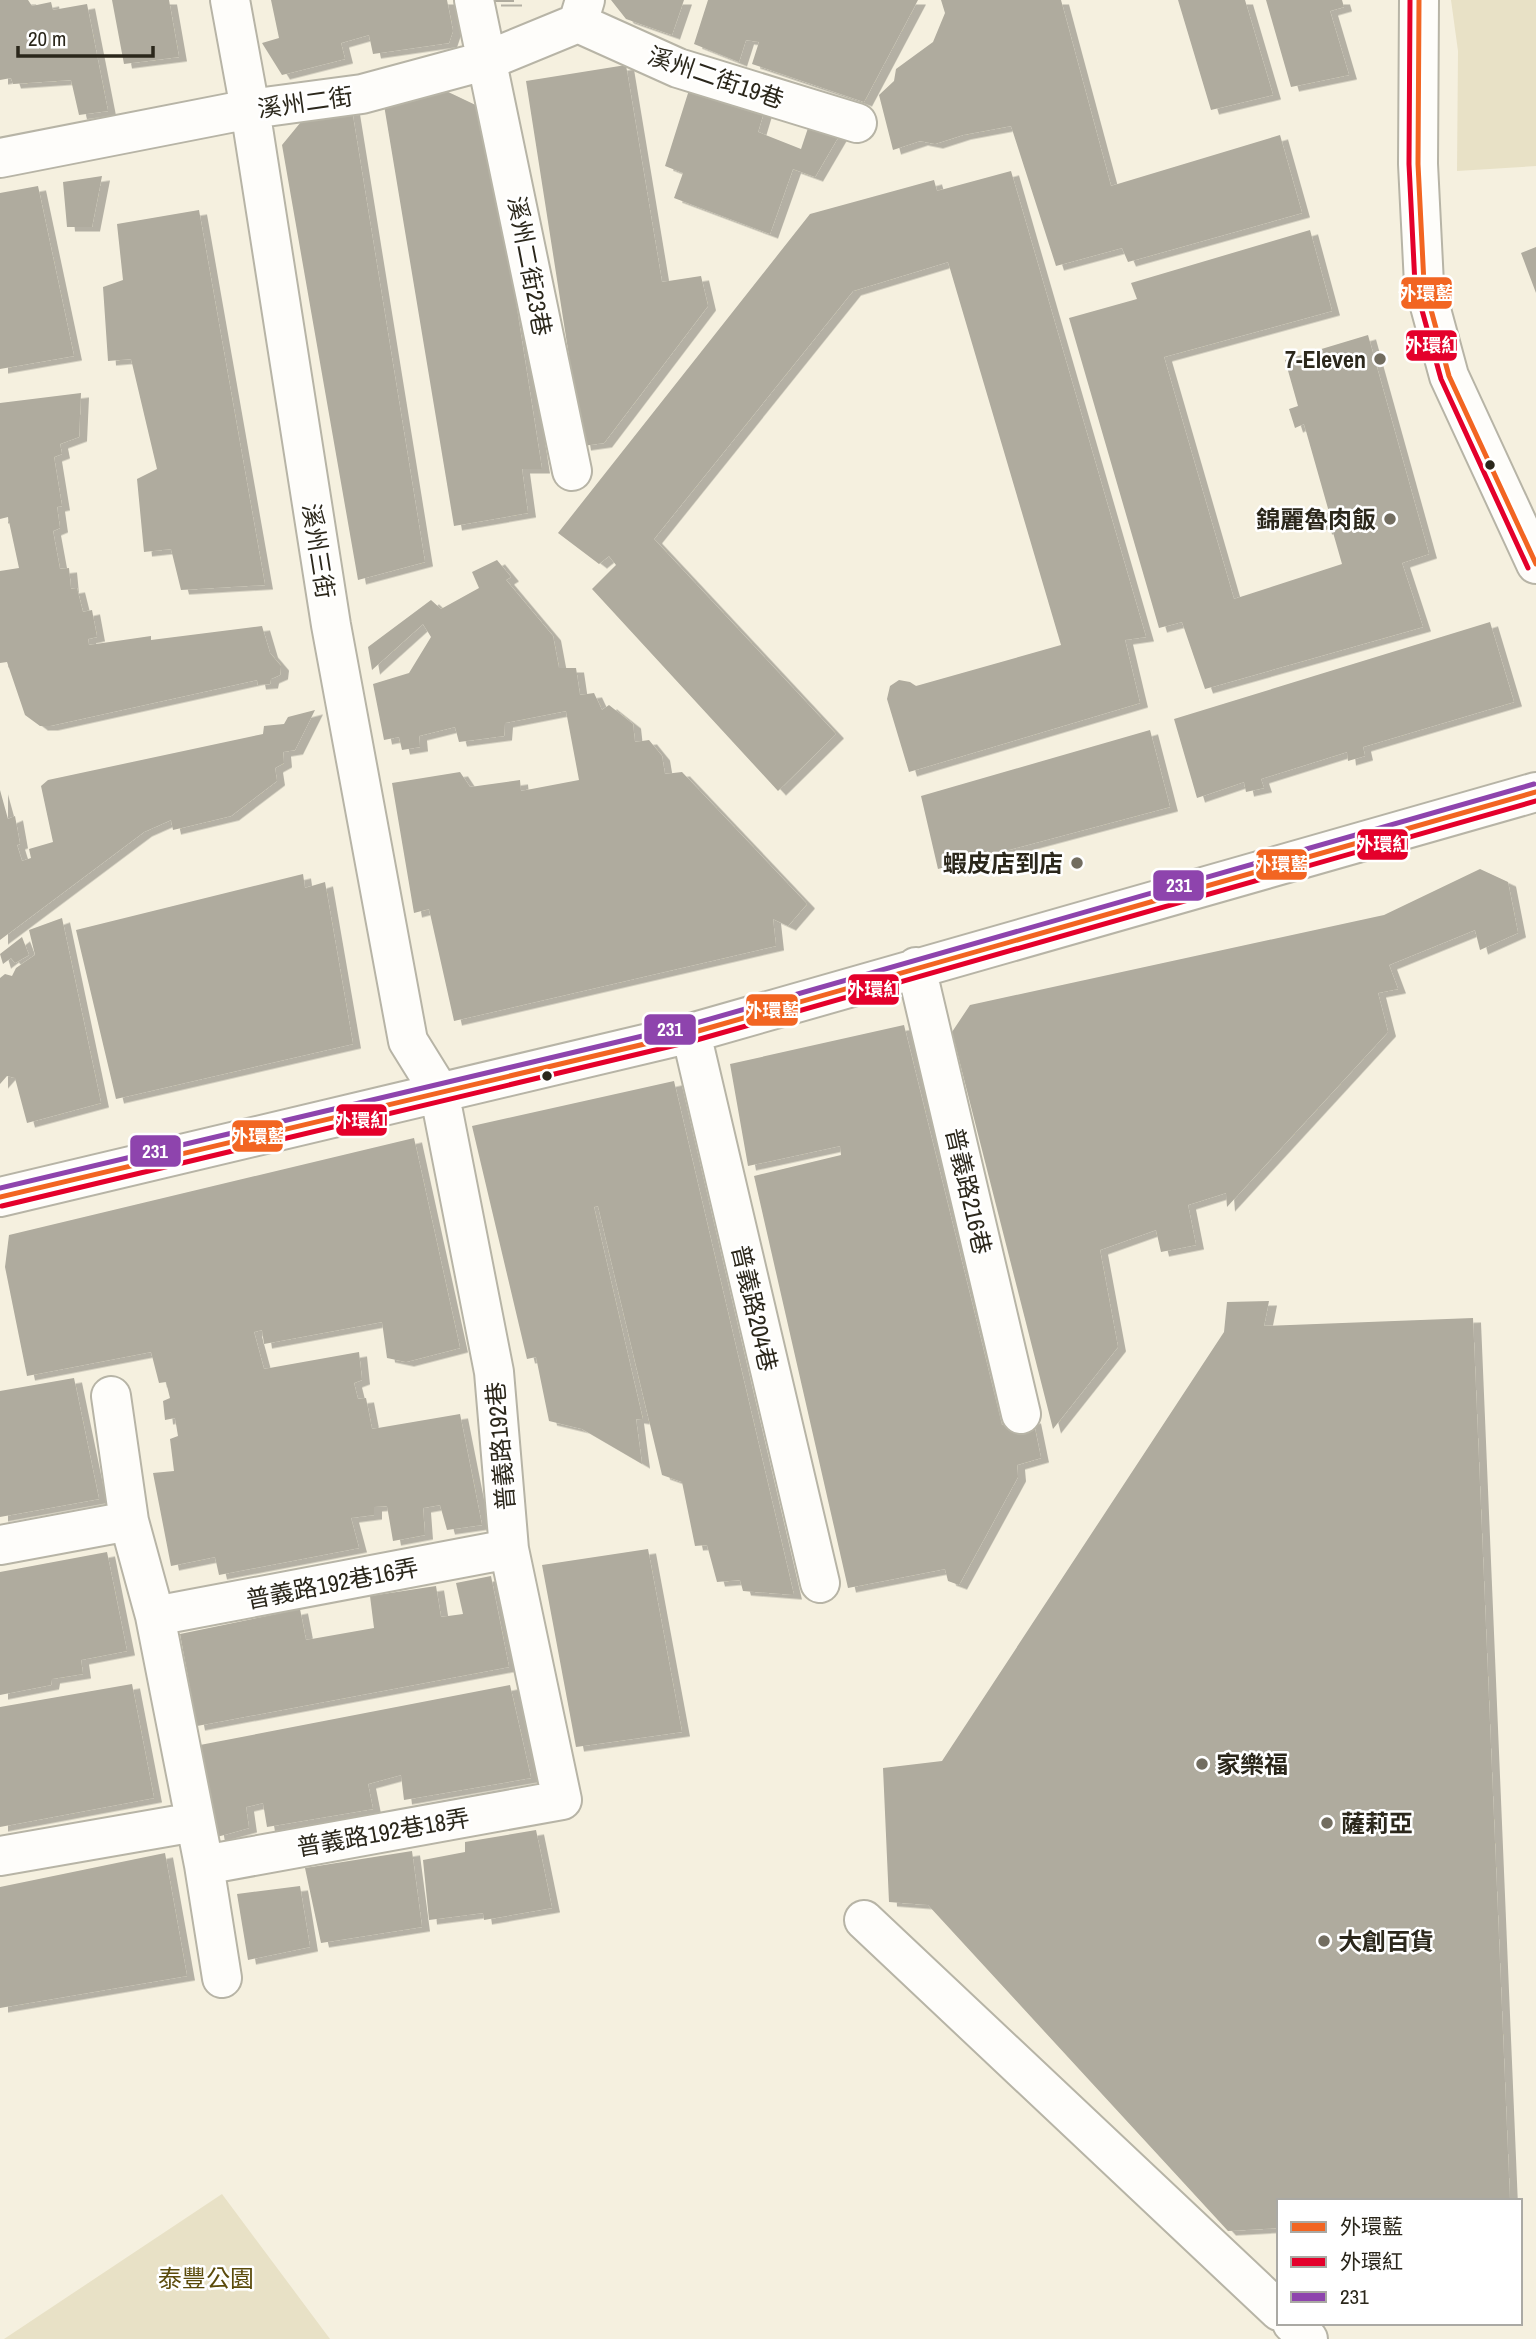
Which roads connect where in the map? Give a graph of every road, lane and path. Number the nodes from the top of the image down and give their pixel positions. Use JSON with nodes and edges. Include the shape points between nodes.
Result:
{"nodes":[{"id":1,"x":230,"y":0,"type":"edge"},
{"id":2,"x":474,"y":0,"type":"edge"},
{"id":3,"x":1419,"y":0,"type":"edge"},
{"id":4,"x":582,"y":11,"type":"edge"},
{"id":5,"x":488,"y":60,"type":"junction"},
{"id":6,"x":250,"y":109,"type":"junction"},
{"id":7,"x":858,"y":123,"type":"dead end"},
{"id":8,"x":0,"y":158,"type":"edge"},
{"id":9,"x":572,"y":471,"type":"dead end"},
{"id":10,"x":1536,"y":564,"type":"edge"},
{"id":11,"x":1536,"y":792,"type":"edge"},
{"id":12,"x":916,"y":967,"type":"junction"},
{"id":13,"x":691,"y":1033,"type":"junction"},
{"id":14,"x":439,"y":1091,"type":"junction"},
{"id":15,"x":0,"y":1197,"type":"edge"},
{"id":16,"x":111,"y":1396,"type":"dead end"},
{"id":17,"x":1021,"y":1415,"type":"dead end"},
{"id":18,"x":129,"y":1521,"type":"junction"},
{"id":19,"x":0,"y":1545,"type":"edge"},
{"id":20,"x":509,"y":1549,"type":"junction"},
{"id":21,"x":820,"y":1583,"type":"dead end"},
{"id":22,"x":155,"y":1616,"type":"junction"},
{"id":23,"x":562,"y":1800,"type":"joint"},
{"id":24,"x":195,"y":1822,"type":"junction"},
{"id":25,"x":0,"y":1856,"type":"edge"},
{"id":26,"x":204,"y":1865,"type":"junction"},
{"id":27,"x":864,"y":1920,"type":"dead end"},
{"id":28,"x":222,"y":1979,"type":"dead end"},
{"id":29,"x":1277,"y":2309,"type":"edge"},
{"id":30,"x":1294,"y":2325,"type":"edge"},
{"id":31,"x":1308,"y":2339,"type":"edge"}],
"edges":[{"from":1,"to":6,"type":"street","name":"溪州三街"},
{"from":2,"to":5,"type":"street","name":"溪州二街23巷"},
{"from":3,"to":10,"type":"street","via":[[1418,164],[1424,284],[1449,376]]},
{"from":4,"to":5,"type":"street","name":"溪州二街"},
{"from":4,"to":7,"type":"street","name":"溪州二街19巷","via":[[678,68]]},
{"from":5,"to":6,"type":"street","name":"溪州二街","via":[[362,94]]},
{"from":5,"to":9,"type":"street","name":"溪州二街23巷"},
{"from":6,"to":8,"type":"street","name":"溪州二街"},
{"from":6,"to":14,"type":"street","name":"溪州三街","via":[[331,625],[405,1027],[408,1041]]},
{"from":11,"to":12,"type":"street"},
{"from":12,"to":13,"type":"street"},
{"from":12,"to":17,"type":"street","name":"普義路216巷"},
{"from":13,"to":14,"type":"street"},
{"from":13,"to":21,"type":"street","name":"普義路204巷"},
{"from":14,"to":15,"type":"street"},
{"from":14,"to":20,"type":"street","name":"普義路192巷","via":[[494,1372]]},
{"from":16,"to":18,"type":"street"},
{"from":18,"to":19,"type":"street"},
{"from":18,"to":22,"type":"street"},
{"from":20,"to":22,"type":"street","name":"普義路192巷16弄"},
{"from":20,"to":23,"type":"street","name":"普義路192巷"},
{"from":22,"to":24,"type":"street"},
{"from":23,"to":26,"type":"street","name":"普義路192巷18弄"},
{"from":24,"to":25,"type":"street"},
{"from":24,"to":26,"type":"street"},
{"from":26,"to":28,"type":"street"},
{"from":27,"to":29,"type":"street"},
{"from":30,"to":31,"type":"street"}]}
